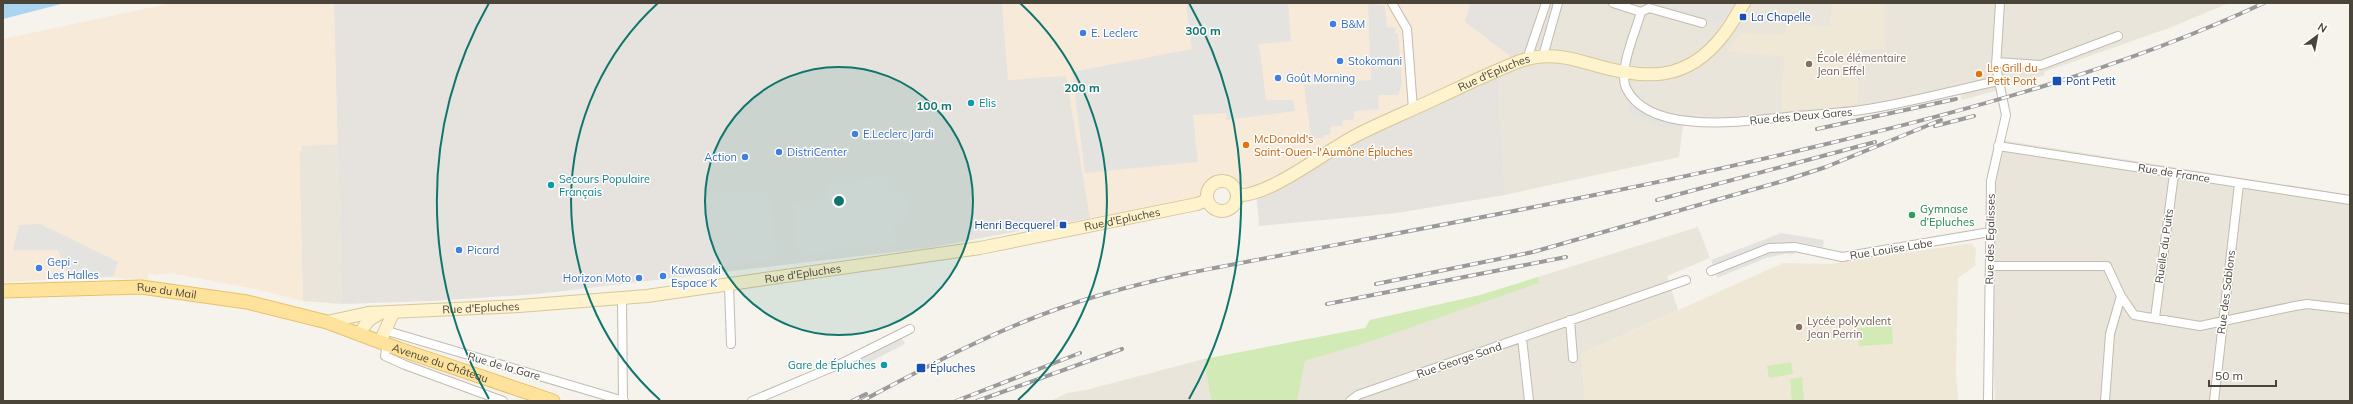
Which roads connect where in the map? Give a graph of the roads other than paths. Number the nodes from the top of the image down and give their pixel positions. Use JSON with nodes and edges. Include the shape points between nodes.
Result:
{"nodes":[{"id":1,"x":1392,"y":3,"type":"edge"},
{"id":2,"x":1546,"y":3,"type":"edge"},
{"id":3,"x":1558,"y":3,"type":"edge"},
{"id":4,"x":1612,"y":3,"type":"edge"},
{"id":5,"x":1744,"y":3,"type":"edge"},
{"id":6,"x":2000,"y":3,"type":"edge"},
{"id":7,"x":1641,"y":12,"type":"junction"},
{"id":8,"x":1702,"y":23,"type":"dead end"},
{"id":9,"x":2118,"y":36,"type":"dead end"},
{"id":10,"x":1543,"y":56,"type":"junction"},
{"id":11,"x":1527,"y":59,"type":"junction"},
{"id":12,"x":1996,"y":62,"type":"junction"},
{"id":13,"x":1623,"y":73,"type":"junction"},
{"id":14,"x":1998,"y":80,"type":"junction"},
{"id":15,"x":1413,"y":109,"type":"junction"},
{"id":16,"x":1998,"y":146,"type":"junction"},
{"id":17,"x":2174,"y":174,"type":"junction"},
{"id":18,"x":2239,"y":184,"type":"junction"},
{"id":19,"x":1237,"y":195,"type":"junction"},
{"id":20,"x":1207,"y":200,"type":"junction"},
{"id":21,"x":2350,"y":200,"type":"edge"},
{"id":22,"x":1990,"y":232,"type":"junction"},
{"id":23,"x":1990,"y":266,"type":"junction"},
{"id":24,"x":1711,"y":270,"type":"dead end"},
{"id":25,"x":1686,"y":280,"type":"dead end"},
{"id":26,"x":729,"y":285,"type":"junction"},
{"id":27,"x":3,"y":291,"type":"edge"},
{"id":28,"x":2121,"y":296,"type":"junction"},
{"id":29,"x":622,"y":299,"type":"junction"},
{"id":30,"x":2350,"y":309,"type":"edge"},
{"id":31,"x":393,"y":313,"type":"junction"},
{"id":32,"x":379,"y":314,"type":"junction"},
{"id":33,"x":2154,"y":318,"type":"junction"},
{"id":34,"x":2224,"y":319,"type":"junction"},
{"id":35,"x":1570,"y":320,"type":"junction"},
{"id":36,"x":327,"y":322,"type":"junction"},
{"id":37,"x":910,"y":329,"type":"dead end"},
{"id":38,"x":360,"y":335,"type":"junction"},
{"id":39,"x":1522,"y":338,"type":"junction"},
{"id":40,"x":384,"y":339,"type":"junction"},
{"id":41,"x":731,"y":344,"type":"dead end"},
{"id":42,"x":1573,"y":358,"type":"dead end"},
{"id":43,"x":503,"y":401,"type":"edge"},
{"id":44,"x":553,"y":401,"type":"edge"},
{"id":45,"x":623,"y":401,"type":"edge"},
{"id":46,"x":752,"y":401,"type":"edge"},
{"id":47,"x":1350,"y":401,"type":"edge"},
{"id":48,"x":1529,"y":401,"type":"edge"},
{"id":49,"x":1988,"y":401,"type":"edge"},
{"id":50,"x":2105,"y":401,"type":"edge"},
{"id":51,"x":2214,"y":401,"type":"edge"}],
"edges":[{"from":1,"to":15,"type":"street","via":[[1407,29]]},
{"from":2,"to":11,"type":"street"},
{"from":3,"to":10,"type":"street"},
{"from":4,"to":7,"type":"street"},
{"from":5,"to":13,"type":"street","name":"Rue d'Epluches","via":[[1725,33],[1700,59],[1658,74],[1643,76]]},
{"from":6,"to":12,"type":"street","name":"Rue des Egalisses"},
{"from":7,"to":8,"type":"street","via":[[1649,8]]},
{"from":7,"to":13,"type":"street"},
{"from":9,"to":12,"type":"street","via":[[2041,65]]},
{"from":10,"to":11,"type":"street","name":"Rue d'Epluches"},
{"from":10,"to":13,"type":"street","name":"Rue d'Epluches","via":[[1563,56]]},
{"from":11,"to":15,"type":"street","name":"Rue d'Epluches","via":[[1468,82]]},
{"from":12,"to":14,"type":"street","name":"Rue des Egalisses"},
{"from":13,"to":14,"type":"street","name":"Rue des Deux Gares","via":[[1626,87],[1637,103],[1672,118],[1692,122],[1734,122],[1868,109]]},
{"from":14,"to":16,"type":"street","name":"Rue des Egalisses","via":[[2006,115]]},
{"from":15,"to":19,"type":"street","name":"Rue d'Epluches","via":[[1354,137],[1263,189],[1246,196]]},
{"from":16,"to":17,"type":"street","name":"Rue de France"},
{"from":16,"to":22,"type":"street","name":"Rue des Egalisses","via":[[1992,173]]},
{"from":17,"to":18,"type":"street","name":"Rue de France"},
{"from":17,"to":33,"type":"street","name":"Ruelle du Puits"},
{"from":18,"to":21,"type":"street","name":"Rue de France"},
{"from":18,"to":34,"type":"street","name":"Rue des Sablons"},
{"from":19,"to":20,"type":"street","via":[[1232,208],[1222,211],[1213,208]]},
{"from":19,"to":20,"type":"street","via":[[1230,183],[1220,181],[1211,185]]},
{"from":20,"to":26,"type":"street","name":"Rue d'Epluches","via":[[980,248]]},
{"from":22,"to":23,"type":"street","name":"Rue des Egalisses"},
{"from":22,"to":24,"type":"street","name":"Rue Louise Labe","via":[[1842,257],[1795,247],[1769,248]]},
{"from":23,"to":28,"type":"street","via":[[2107,266]]},
{"from":23,"to":49,"type":"street","name":"Rue des Egalisses"},
{"from":25,"to":35,"type":"street","name":"Rue George Sand"},
{"from":26,"to":29,"type":"street","name":"Rue d'Epluches"},
{"from":26,"to":41,"type":"street"},
{"from":27,"to":36,"type":"main road","name":"Rue du Mail","via":[[81,287],[160,288],[247,302]]},
{"from":28,"to":33,"type":"street","via":[[2134,315]]},
{"from":28,"to":50,"type":"street","via":[[2110,334]]},
{"from":29,"to":31,"type":"street","name":"Rue d'Epluches"},
{"from":29,"to":45,"type":"street"},
{"from":30,"to":34,"type":"street","via":[[2307,304]]},
{"from":31,"to":32,"type":"street","name":"Rue d'Epluches"},
{"from":31,"to":40,"type":"street"},
{"from":32,"to":36,"type":"street","name":"Rue d'Epluches","via":[[368,313]]},
{"from":32,"to":38,"type":"street","via":[[367,322]]},
{"from":33,"to":34,"type":"street","via":[[2200,326]]},
{"from":34,"to":51,"type":"street","name":"Rue des Sablons"},
{"from":35,"to":39,"type":"street","name":"Rue George Sand"},
{"from":35,"to":42,"type":"street"},
{"from":36,"to":38,"type":"main road","name":"Avenue du Château"},
{"from":37,"to":46,"type":"street","via":[[840,364]]},
{"from":38,"to":40,"type":"main road","name":"Avenue du Château"},
{"from":39,"to":47,"type":"street","name":"Rue George Sand","via":[[1358,395]]},
{"from":39,"to":48,"type":"street"},
{"from":40,"to":43,"type":"street","via":[[386,356]]},
{"from":40,"to":44,"type":"main road","name":"Avenue du Château"},
{"from":40,"to":45,"type":"street","name":"Rue de la Gare"}]}
